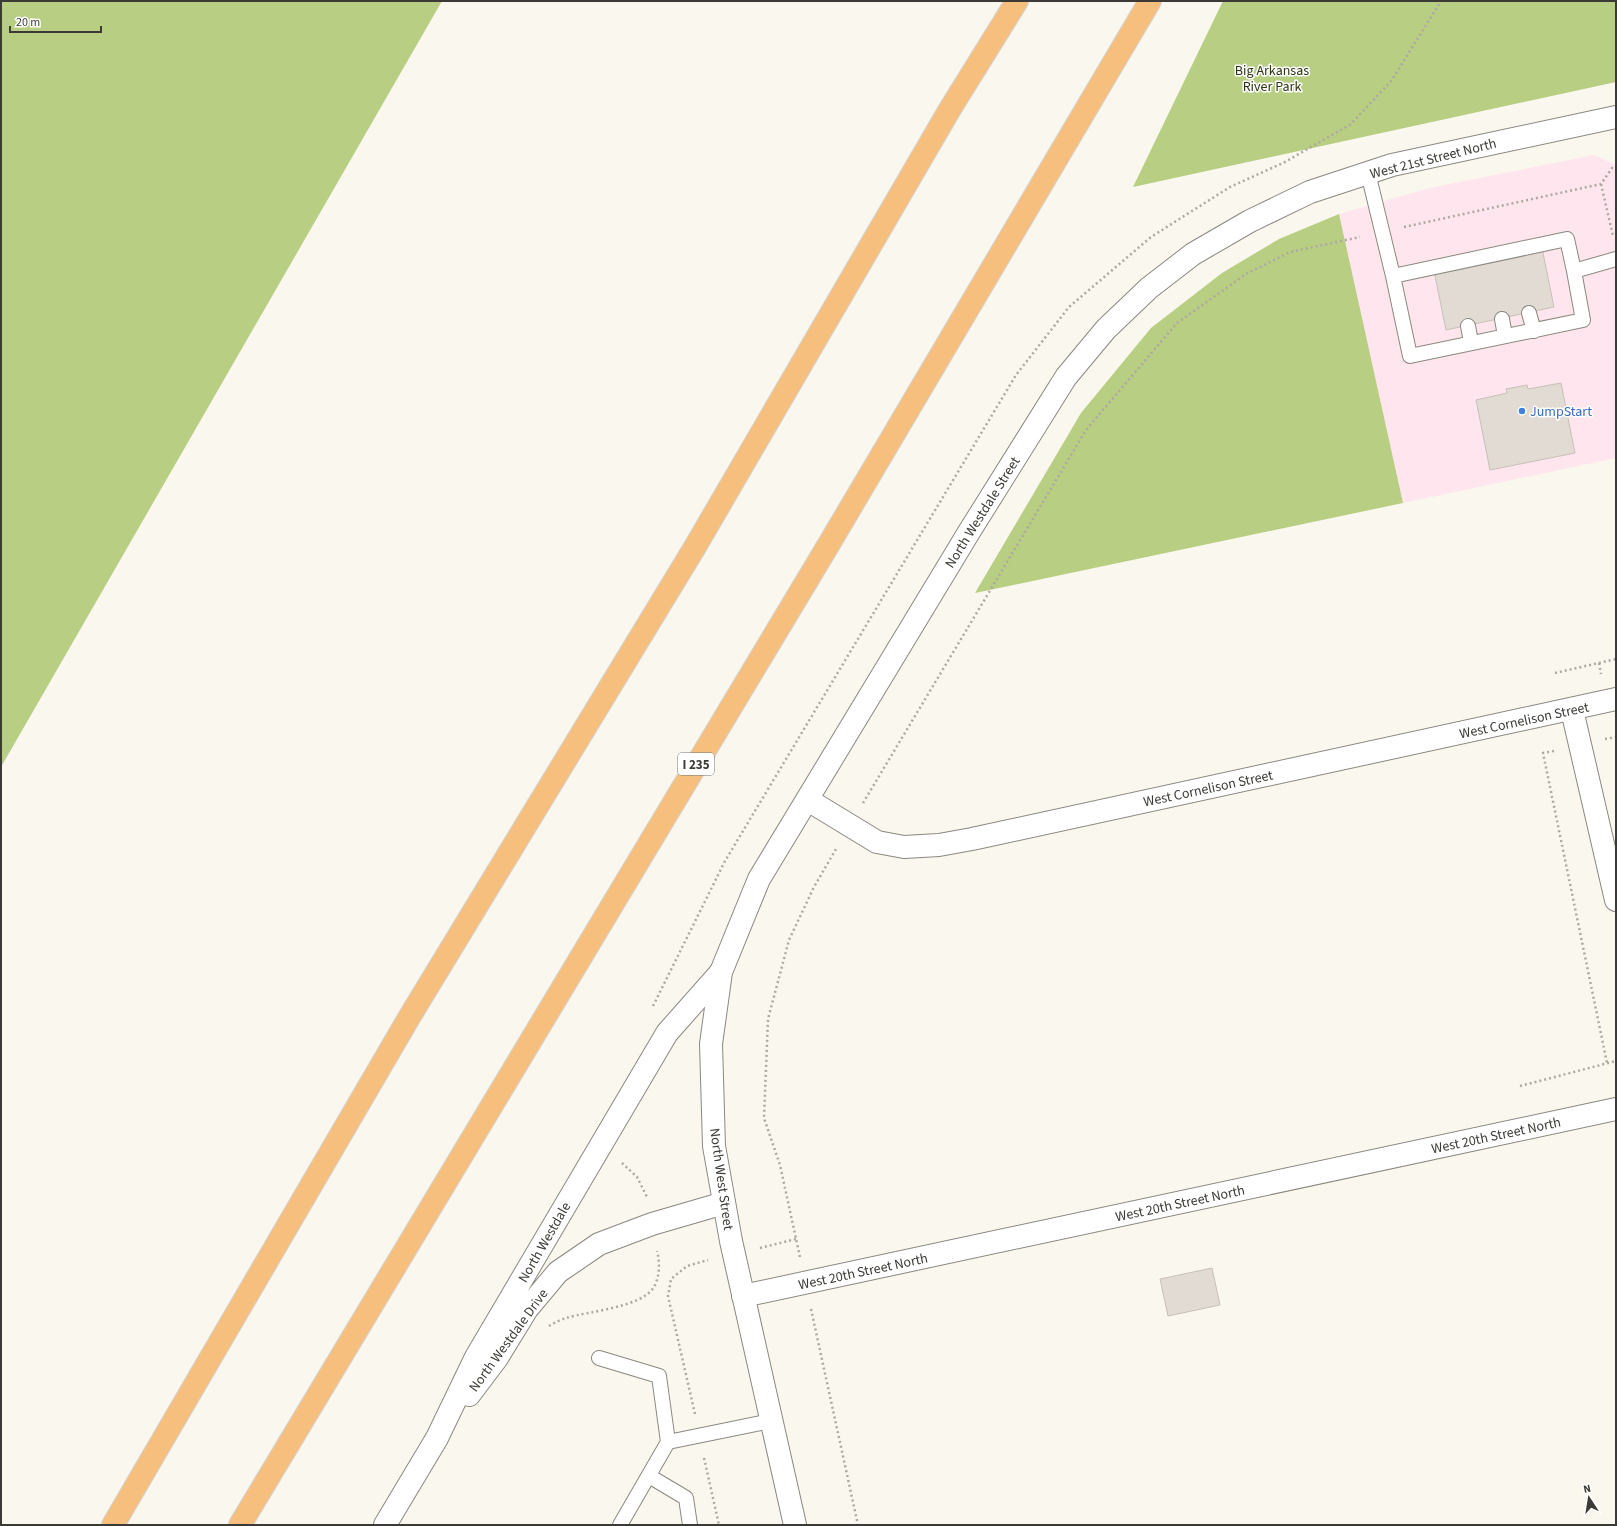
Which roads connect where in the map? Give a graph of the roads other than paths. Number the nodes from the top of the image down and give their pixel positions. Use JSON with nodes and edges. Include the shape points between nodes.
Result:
{"nodes":[{"id":1,"x":1017,"y":1,"type":"edge"},
{"id":2,"x":1150,"y":1,"type":"edge"},
{"id":3,"x":1616,"y":118,"type":"edge"},
{"id":4,"x":1368,"y":173,"type":"junction"},
{"id":5,"x":1194,"y":254,"type":"joint"},
{"id":6,"x":1616,"y":259,"type":"edge"},
{"id":7,"x":1574,"y":271,"type":"junction"},
{"id":8,"x":1393,"y":276,"type":"junction"},
{"id":9,"x":1529,"y":313,"type":"dead end"},
{"id":10,"x":1502,"y":318,"type":"dead end"},
{"id":11,"x":1468,"y":326,"type":"dead end"},
{"id":12,"x":1534,"y":331,"type":"junction"},
{"id":13,"x":1505,"y":336,"type":"junction"},
{"id":14,"x":1471,"y":342,"type":"junction"},
{"id":15,"x":1616,"y":699,"type":"edge"},
{"id":16,"x":1572,"y":710,"type":"junction"},
{"id":17,"x":808,"y":800,"type":"junction"},
{"id":18,"x":1616,"y":900,"type":"edge"},
{"id":19,"x":721,"y":972,"type":"junction"},
{"id":20,"x":1616,"y":1109,"type":"edge"},
{"id":21,"x":724,"y":1203,"type":"junction"},
{"id":22,"x":743,"y":1296,"type":"junction"},
{"id":23,"x":599,"y":1358,"type":"dead end"},
{"id":24,"x":772,"y":1421,"type":"junction"},
{"id":25,"x":437,"y":1438,"type":"junction"},
{"id":26,"x":668,"y":1442,"type":"junction"},
{"id":27,"x":649,"y":1476,"type":"junction"},
{"id":28,"x":113,"y":1525,"type":"edge"},
{"id":29,"x":240,"y":1525,"type":"edge"},
{"id":30,"x":385,"y":1525,"type":"edge"},
{"id":31,"x":620,"y":1525,"type":"edge"},
{"id":32,"x":690,"y":1525,"type":"edge"},
{"id":33,"x":795,"y":1525,"type":"edge"}],
"edges":[{"from":1,"to":28,"type":"highway","via":[[950,109],[695,547],[410,1016]]},
{"from":2,"to":29,"type":"highway","number":"I 235","via":[[829,544]]},
{"from":3,"to":4,"type":"street","name":"West 21st Street North","via":[[1392,165]]},
{"from":4,"to":5,"type":"street","name":"West 21st Street North","via":[[1310,192],[1250,221]]},
{"from":4,"to":8,"type":"lane"},
{"from":5,"to":17,"type":"street","name":"North Westdale Street","via":[[1143,293],[1106,330],[1066,377],[969,532]]},
{"from":6,"to":7,"type":"lane"},
{"from":7,"to":8,"type":"lane","via":[[1567,239]]},
{"from":7,"to":12,"type":"lane","via":[[1583,320]]},
{"from":8,"to":14,"type":"lane","via":[[1410,356]]},
{"from":9,"to":12,"type":"lane"},
{"from":10,"to":13,"type":"lane"},
{"from":11,"to":14,"type":"lane"},
{"from":12,"to":13,"type":"lane"},
{"from":13,"to":14,"type":"lane"},
{"from":15,"to":16,"type":"street","name":"West Cornelison Street"},
{"from":16,"to":17,"type":"street","name":"West Cornelison Street","via":[[939,845],[904,847],[877,842]]},
{"from":16,"to":18,"type":"street"},
{"from":17,"to":19,"type":"street","name":"North West Street","via":[[759,879]]},
{"from":19,"to":21,"type":"street","name":"North West Street","via":[[712,1044],[714,1146]]},
{"from":19,"to":25,"type":"street","name":"North Westdale","via":[[667,1033],[476,1357]]},
{"from":20,"to":22,"type":"street","name":"West 20th Street North"},
{"from":21,"to":22,"type":"street","name":"North West Street"},
{"from":21,"to":25,"type":"street","name":"North Westdale Drive","via":[[652,1224],[599,1244],[558,1272],[527,1309],[497,1358]]},
{"from":22,"to":24,"type":"street","name":"North West Street"},
{"from":23,"to":26,"type":"lane","via":[[659,1376]]},
{"from":24,"to":26,"type":"lane"},
{"from":24,"to":33,"type":"street","name":"North West Street"},
{"from":25,"to":30,"type":"street","name":"North Westdale"},
{"from":26,"to":27,"type":"lane"},
{"from":27,"to":31,"type":"lane"},
{"from":27,"to":32,"type":"lane","via":[[686,1498]]}]}
